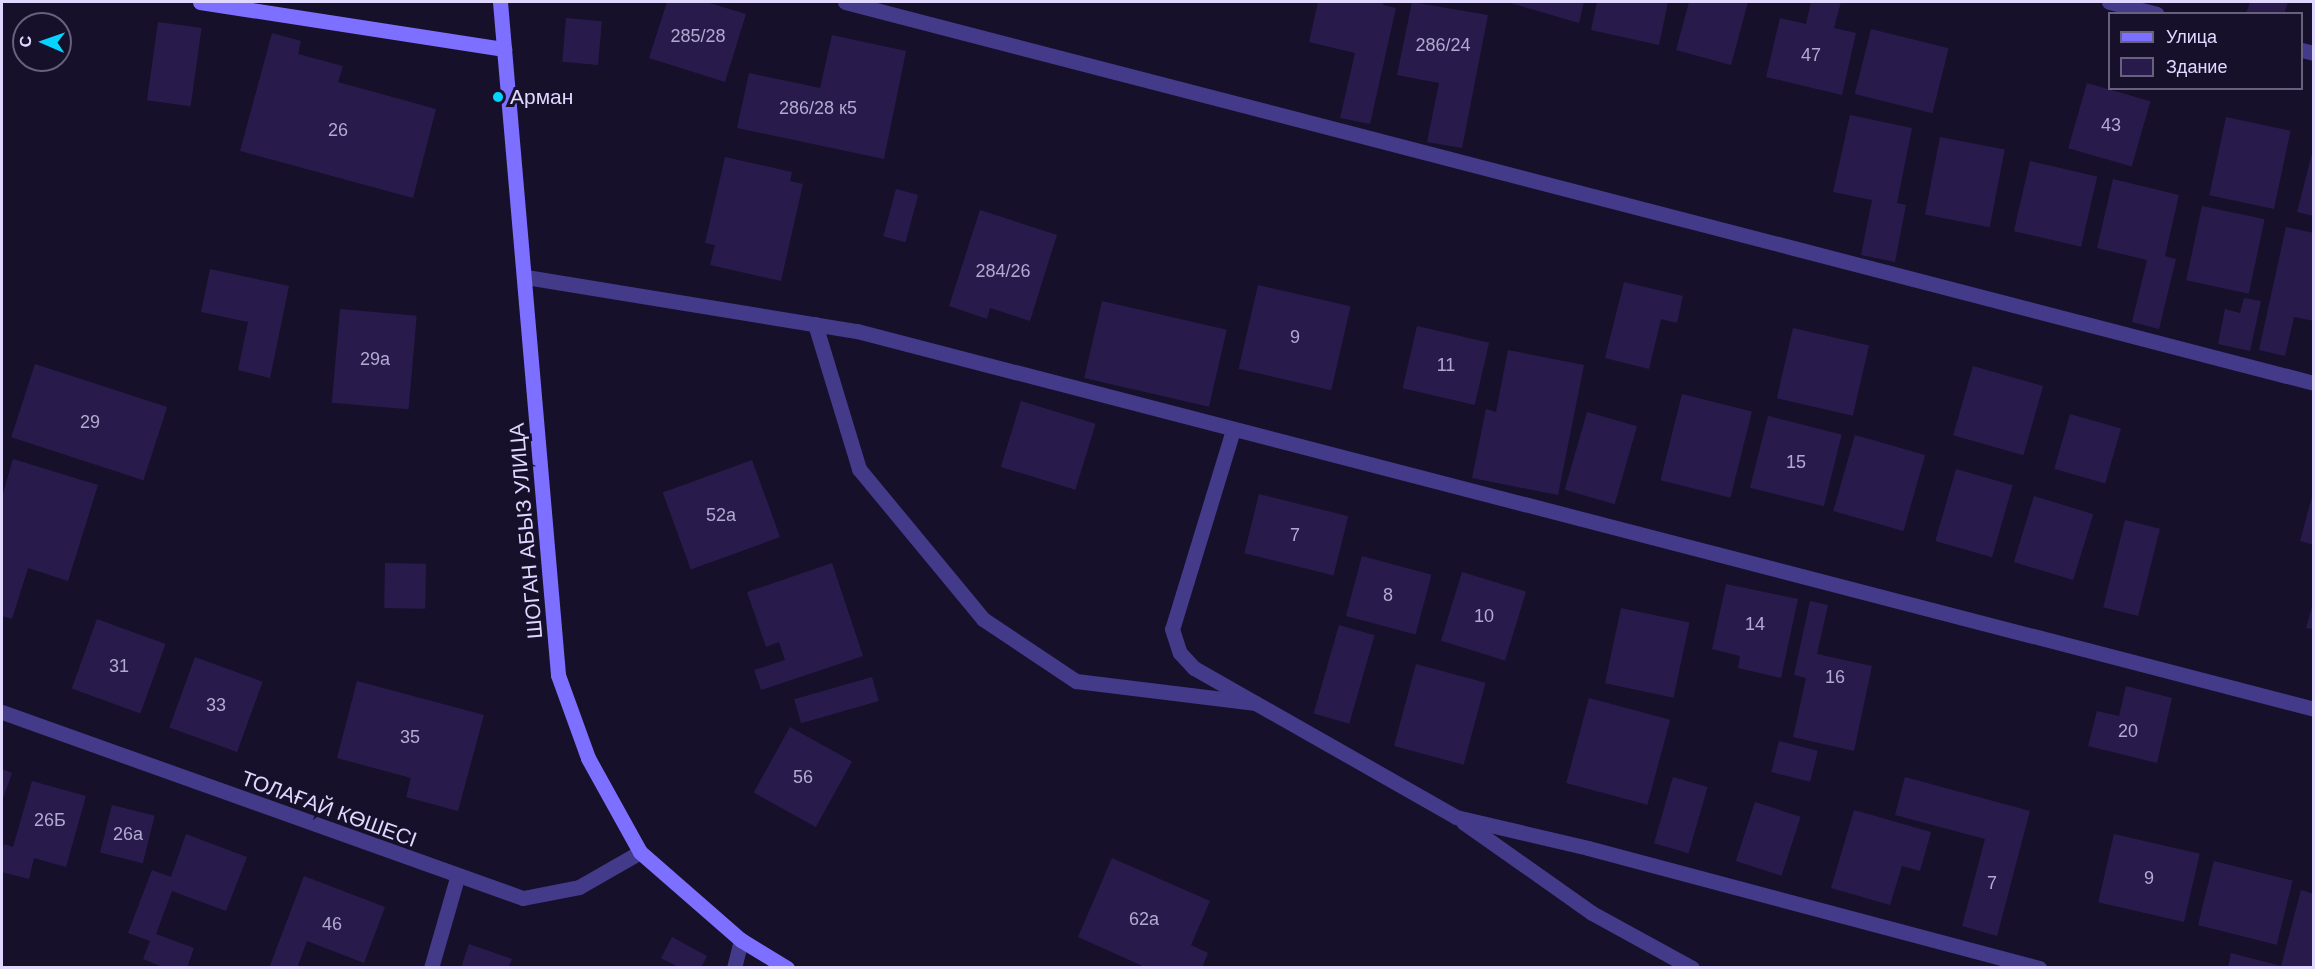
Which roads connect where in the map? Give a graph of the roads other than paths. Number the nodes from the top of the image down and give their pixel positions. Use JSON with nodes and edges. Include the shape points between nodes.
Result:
{"nodes":[{"id":1,"x":200,"y":2,"type":"edge"},
{"id":2,"x":500,"y":2,"type":"edge"},
{"id":3,"x":845,"y":2,"type":"edge"},
{"id":4,"x":2109,"y":2,"type":"edge"},
{"id":5,"x":2149,"y":12,"type":"edge"},
{"id":6,"x":504,"y":49,"type":"junction"},
{"id":7,"x":526,"y":278,"type":"junction"},
{"id":8,"x":815,"y":324,"type":"junction"},
{"id":9,"x":2313,"y":383,"type":"edge"},
{"id":10,"x":1233,"y":430,"type":"junction"},
{"id":11,"x":1256,"y":703,"type":"junction"},
{"id":12,"x":2313,"y":710,"type":"edge"},
{"id":13,"x":2,"y":712,"type":"edge"},
{"id":14,"x":1456,"y":817,"type":"junction"},
{"id":15,"x":640,"y":852,"type":"junction"},
{"id":16,"x":457,"y":878,"type":"junction"},
{"id":17,"x":741,"y":940,"type":"junction"},
{"id":18,"x":431,"y":968,"type":"edge"},
{"id":19,"x":734,"y":968,"type":"edge"},
{"id":20,"x":787,"y":968,"type":"edge"},
{"id":21,"x":1692,"y":968,"type":"edge"},
{"id":22,"x":2039,"y":968,"type":"edge"}],
"edges":[{"from":1,"to":6,"type":"street"},
{"from":2,"to":6,"type":"street","name":"ШОГАН АБЫЗ УЛИЦА"},
{"from":3,"to":9,"type":"street"},
{"from":4,"to":5,"type":"street"},
{"from":6,"to":7,"type":"street","name":"ШОГАН АБЫЗ УЛИЦА"},
{"from":7,"to":8,"type":"street"},
{"from":7,"to":15,"type":"street","name":"ШОГАН АБЫЗ УЛИЦА","via":[[558,675],[588,758]]},
{"from":8,"to":10,"type":"street","via":[[857,331]]},
{"from":8,"to":11,"type":"street","via":[[859,470],[983,619],[1076,681]]},
{"from":10,"to":11,"type":"street","via":[[1172,629],[1180,653],[1194,668]]},
{"from":10,"to":12,"type":"street"},
{"from":11,"to":14,"type":"street"},
{"from":13,"to":16,"type":"street","name":"ТОЛАҒАЙ КӨШЕСІ"},
{"from":14,"to":21,"type":"street","via":[[1592,913]]},
{"from":14,"to":22,"type":"street","via":[[1588,848]]},
{"from":15,"to":16,"type":"street","name":"ТОЛАҒАЙ КӨШЕСІ","via":[[579,887],[523,898]]},
{"from":15,"to":17,"type":"street","name":"ШОГАН АБЫЗ УЛИЦА"},
{"from":16,"to":18,"type":"street"},
{"from":17,"to":19,"type":"street"},
{"from":17,"to":20,"type":"street","name":"ШОГАН АБЫЗ УЛИЦА"}]}
